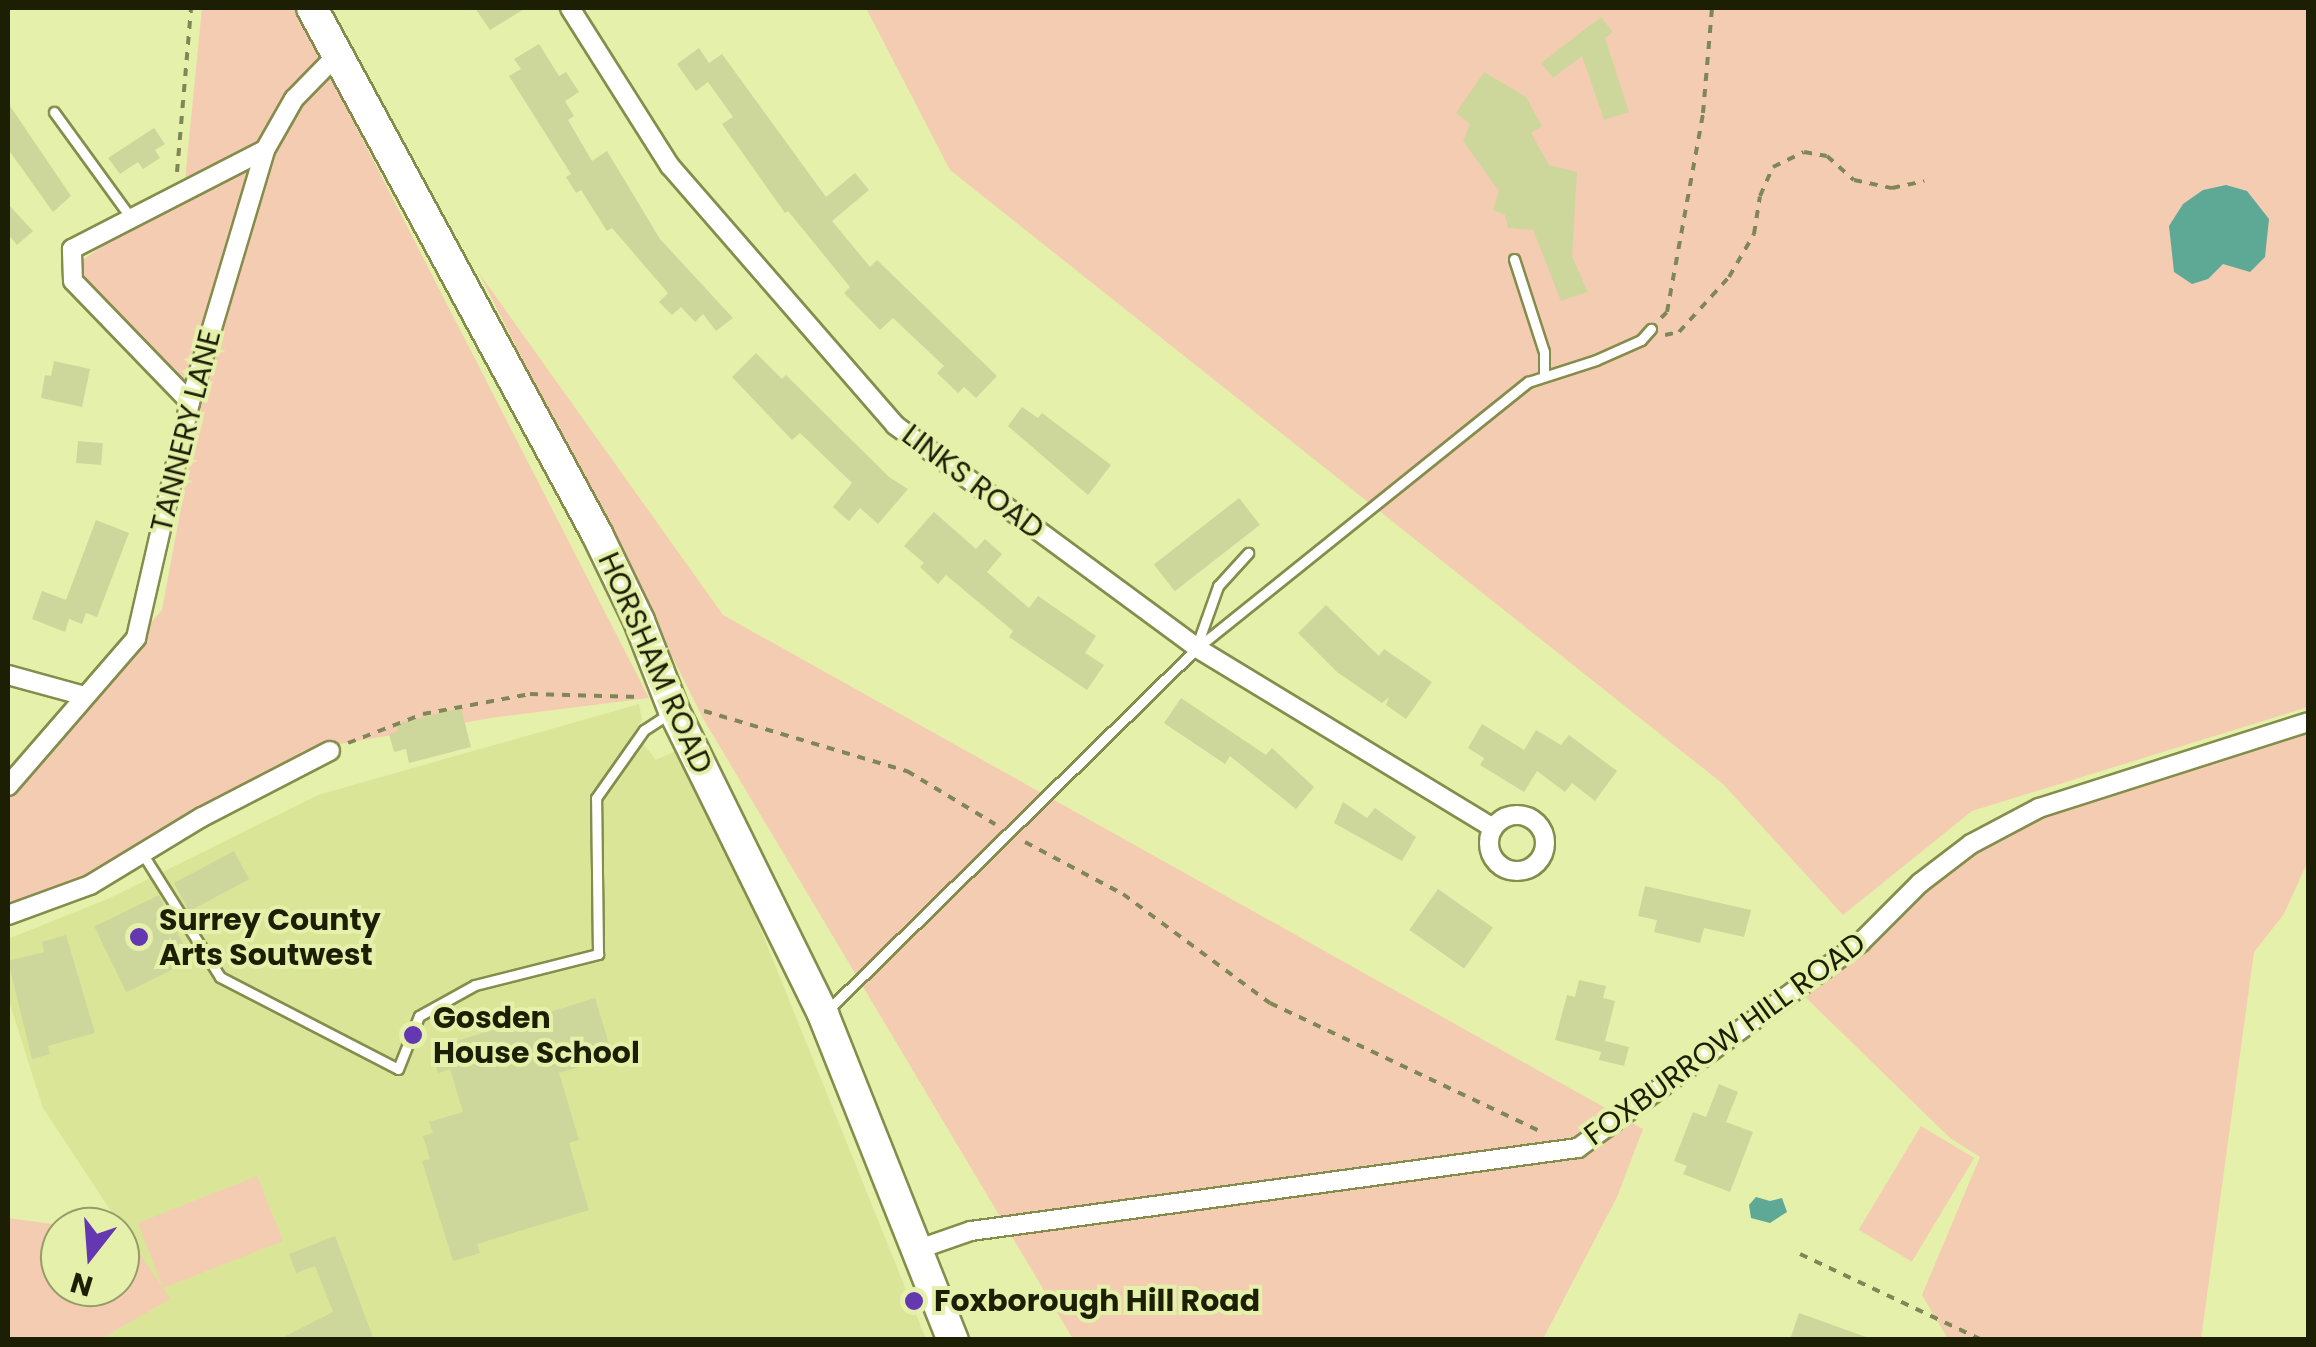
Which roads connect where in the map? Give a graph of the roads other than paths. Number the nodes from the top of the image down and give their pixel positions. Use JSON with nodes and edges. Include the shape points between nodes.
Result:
{"nodes":[{"id":1,"x":312,"y":8,"type":"edge"},
{"id":2,"x":570,"y":8,"type":"edge"},
{"id":3,"x":335,"y":57,"type":"junction"},
{"id":4,"x":54,"y":112,"type":"dead end"},
{"id":5,"x":266,"y":150,"type":"junction"},
{"id":6,"x":131,"y":218,"type":"junction"},
{"id":7,"x":1514,"y":259,"type":"dead end"},
{"id":8,"x":1651,"y":329,"type":"road end"},
{"id":9,"x":1544,"y":376,"type":"junction"},
{"id":10,"x":190,"y":402,"type":"junction"},
{"id":11,"x":1248,"y":553,"type":"dead end"},
{"id":12,"x":1197,"y":648,"type":"junction"},
{"id":13,"x":8,"y":675,"type":"edge"},
{"id":14,"x":86,"y":696,"type":"junction"},
{"id":15,"x":672,"y":704,"type":"junction"},
{"id":16,"x":2308,"y":722,"type":"edge"},
{"id":17,"x":330,"y":751,"type":"road end"},
{"id":18,"x":8,"y":786,"type":"edge"},
{"id":19,"x":1493,"y":828,"type":"dead end"},
{"id":20,"x":142,"y":853,"type":"junction"},
{"id":21,"x":8,"y":915,"type":"edge"},
{"id":22,"x":824,"y":1014,"type":"junction"},
{"id":23,"x":916,"y":1250,"type":"junction"},
{"id":24,"x":953,"y":1340,"type":"edge"}],
"edges":[{"from":1,"to":3,"type":"main road","name":"HORSHAM ROAD"},
{"from":2,"to":12,"type":"street","name":"LINKS ROAD","via":[[670,166],[895,424]]},
{"from":3,"to":5,"type":"street","name":"TANNERY LANE","via":[[294,100]]},
{"from":3,"to":15,"type":"main road","name":"HORSHAM ROAD","via":[[597,534]]},
{"from":4,"to":6,"type":"lane"},
{"from":5,"to":6,"type":"street"},
{"from":5,"to":10,"type":"street","name":"TANNERY LANE"},
{"from":6,"to":10,"type":"street","via":[[72,249],[72,281]]},
{"from":7,"to":9,"type":"lane","via":[[1544,352]]},
{"from":8,"to":9,"type":"lane","via":[[1640,340]]},
{"from":9,"to":12,"type":"lane","via":[[1528,382]]},
{"from":10,"to":14,"type":"street","name":"TANNERY LANE","via":[[136,638]]},
{"from":11,"to":12,"type":"lane","via":[[1218,586]]},
{"from":12,"to":19,"type":"street","name":"LINKS ROAD"},
{"from":12,"to":22,"type":"lane"},
{"from":13,"to":14,"type":"street"},
{"from":14,"to":18,"type":"street","name":"TANNERY LANE"},
{"from":15,"to":20,"type":"lane","via":[[644,730],[596,798],[598,954],[475,985],[419,1016],[398,1069],[220,978]]},
{"from":15,"to":22,"type":"main road","name":"HORSHAM ROAD"},
{"from":16,"to":23,"type":"street","name":"FOXBURROW HILL ROAD","via":[[2038,808],[1971,844],[1860,943],[1578,1148],[971,1231]]},
{"from":17,"to":20,"type":"street"},
{"from":20,"to":21,"type":"street","via":[[90,885]]},
{"from":22,"to":23,"type":"main road","name":"HORSHAM ROAD"},
{"from":23,"to":24,"type":"main road","name":"HORSHAM ROAD"}]}
